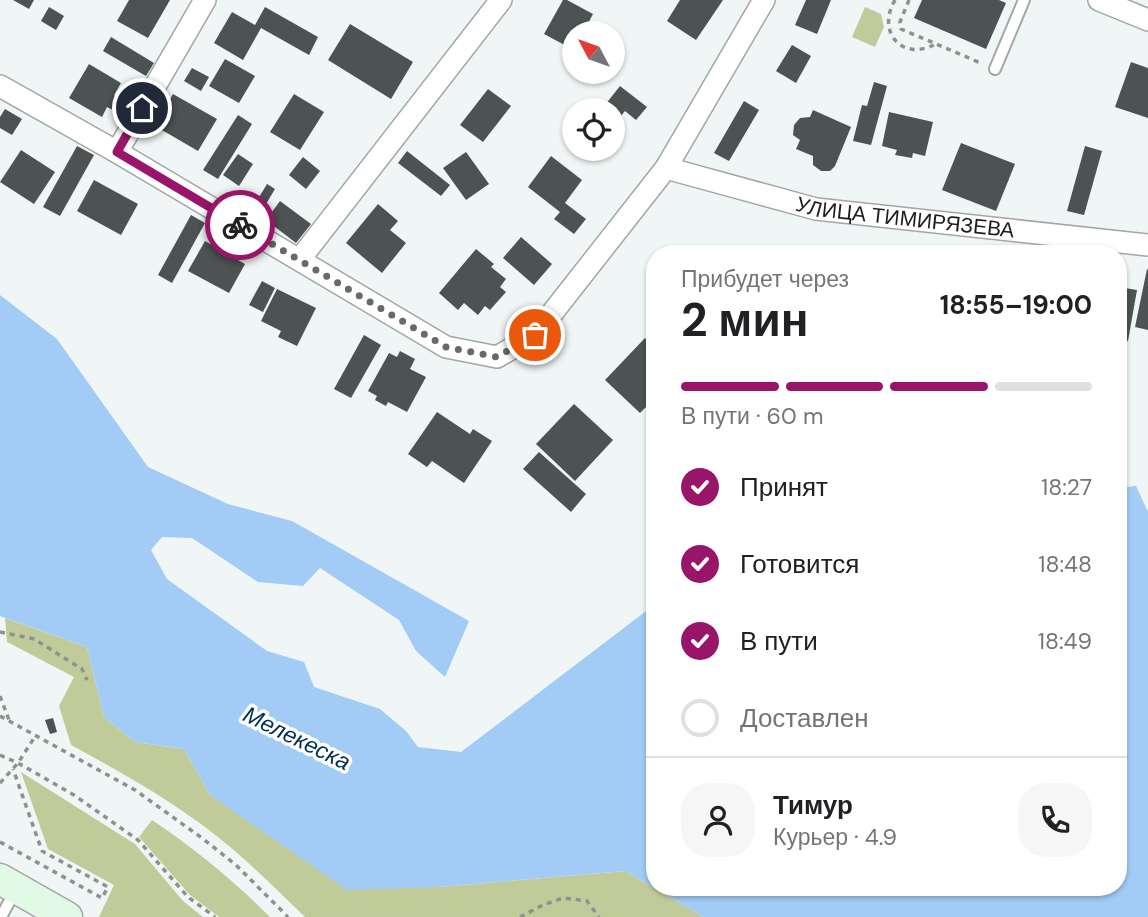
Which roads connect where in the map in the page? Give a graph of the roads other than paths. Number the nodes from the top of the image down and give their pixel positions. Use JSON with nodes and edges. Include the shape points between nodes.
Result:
{"nodes":[{"id":1,"x":205,"y":0,"type":"edge"},
{"id":2,"x":501,"y":0,"type":"edge"},
{"id":3,"x":764,"y":0,"type":"edge"},
{"id":4,"x":1024,"y":0,"type":"edge"},
{"id":5,"x":1099,"y":0,"type":"edge"},
{"id":6,"x":1148,"y":20,"type":"edge"},
{"id":7,"x":995,"y":69,"type":"road end"},
{"id":8,"x":0,"y":86,"type":"edge"},
{"id":9,"x":117,"y":152,"type":"junction"},
{"id":10,"x":666,"y":168,"type":"junction"},
{"id":11,"x":1148,"y":246,"type":"edge"},
{"id":12,"x":300,"y":259,"type":"junction"},
{"id":13,"x":8,"y":884,"type":"edge"},
{"id":14,"x":1,"y":917,"type":"edge"},
{"id":15,"x":67,"y":917,"type":"edge"}],
"edges":[{"from":1,"to":9,"type":"street"},
{"from":2,"to":12,"type":"street"},
{"from":3,"to":10,"type":"street"},
{"from":4,"to":7,"type":"lane"},
{"from":5,"to":6,"type":"street"},
{"from":8,"to":9,"type":"street"},
{"from":9,"to":12,"type":"street"},
{"from":10,"to":11,"type":"street","name":"УЛИЦА ТИМИРЯЗЕВА","via":[[816,209]]},
{"from":10,"to":12,"type":"street","via":[[535,335],[497,357],[446,347]]},
{"from":13,"to":14,"type":"lane"},
{"from":13,"to":15,"type":"main road"}]}
